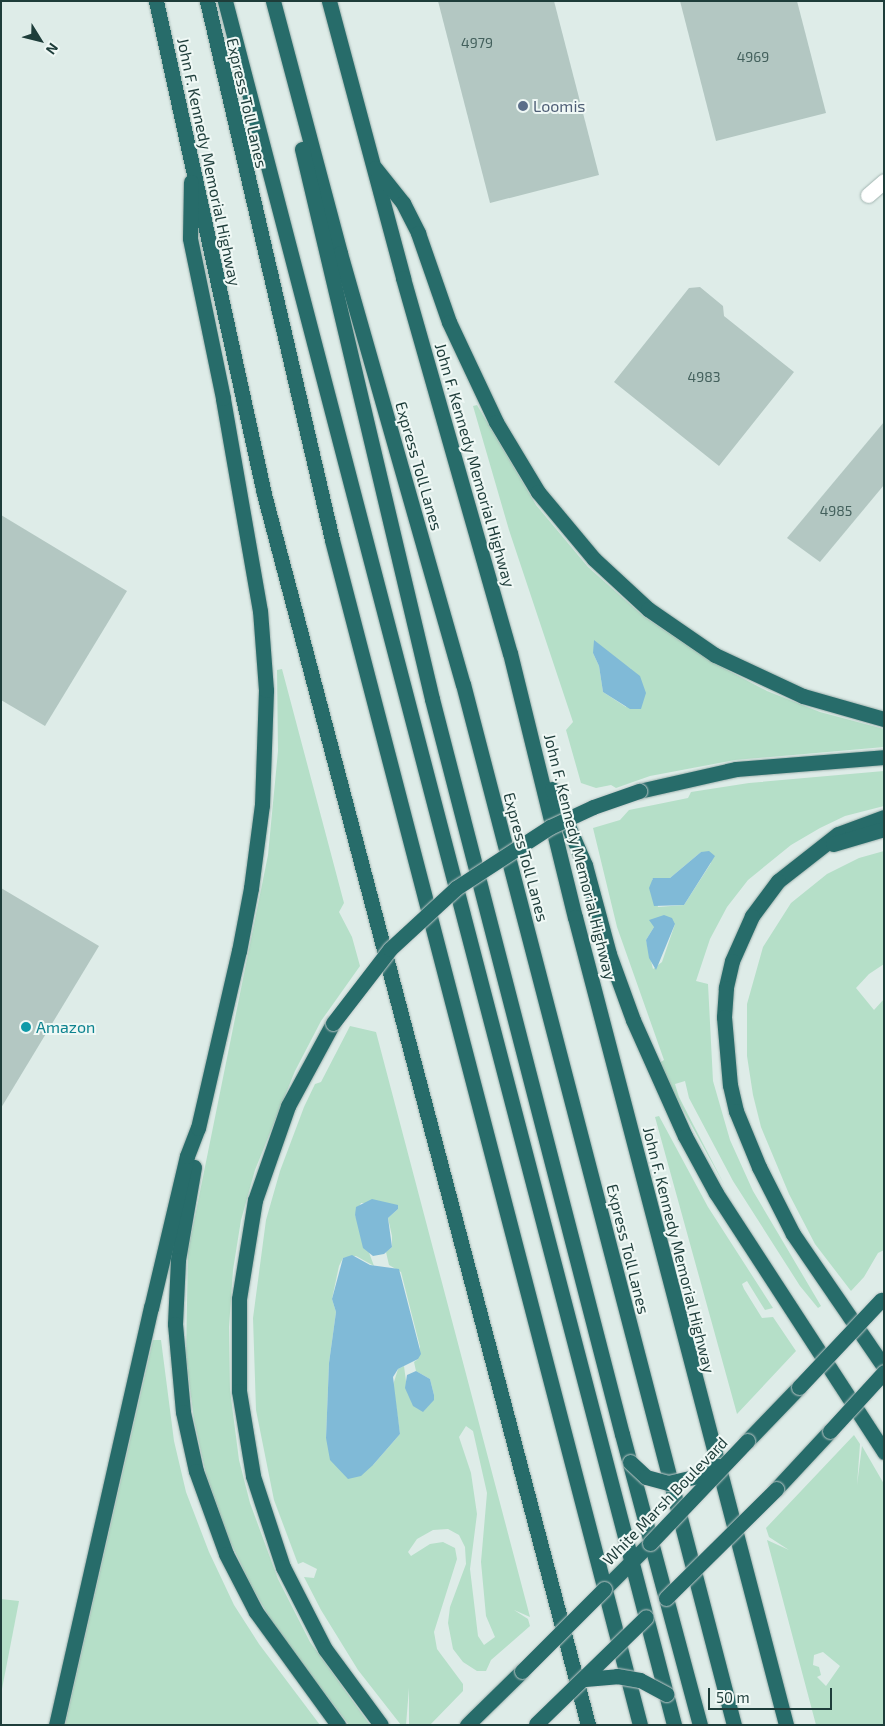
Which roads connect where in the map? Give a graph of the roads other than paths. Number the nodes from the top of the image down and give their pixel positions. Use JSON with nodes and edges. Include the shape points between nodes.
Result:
{"nodes":[{"id":1,"x":156,"y":1,"type":"edge"},
{"id":2,"x":207,"y":1,"type":"edge"},
{"id":3,"x":225,"y":1,"type":"edge"},
{"id":4,"x":268,"y":1,"type":"edge"},
{"id":5,"x":273,"y":1,"type":"edge"},
{"id":6,"x":329,"y":1,"type":"edge"},
{"id":7,"x":372,"y":164,"type":"junction"},
{"id":8,"x":193,"y":169,"type":"junction"},
{"id":9,"x":884,"y":181,"type":"edge"},
{"id":10,"x":868,"y":195,"type":"dead end"},
{"id":11,"x":884,"y":719,"type":"edge"},
{"id":12,"x":884,"y":757,"type":"edge"},
{"id":13,"x":541,"y":770,"type":"junction"},
{"id":14,"x":884,"y":817,"type":"edge"},
{"id":15,"x":884,"y":829,"type":"edge"},
{"id":16,"x":799,"y":863,"type":"junction"},
{"id":17,"x":198,"y":1128,"type":"junction"},
{"id":18,"x":882,"y":1299,"type":"edge"},
{"id":19,"x":884,"y":1365,"type":"edge"},
{"id":20,"x":884,"y":1372,"type":"edge"},
{"id":21,"x":846,"y":1412,"type":"junction"},
{"id":22,"x":747,"y":1441,"type":"junction"},
{"id":23,"x":884,"y":1452,"type":"edge"},
{"id":24,"x":630,"y":1462,"type":"junction"},
{"id":25,"x":650,"y":1543,"type":"junction"},
{"id":26,"x":631,"y":1562,"type":"junction"},
{"id":27,"x":666,"y":1598,"type":"junction"},
{"id":28,"x":646,"y":1617,"type":"junction"},
{"id":29,"x":585,"y":1679,"type":"junction"},
{"id":30,"x":666,"y":1694,"type":"junction"},
{"id":31,"x":674,"y":1724,"type":"edge"},
{"id":32,"x":56,"y":1725,"type":"edge"},
{"id":33,"x":338,"y":1725,"type":"edge"},
{"id":34,"x":381,"y":1725,"type":"edge"},
{"id":35,"x":467,"y":1725,"type":"edge"},
{"id":36,"x":536,"y":1725,"type":"edge"},
{"id":37,"x":588,"y":1725,"type":"edge"},
{"id":38,"x":640,"y":1725,"type":"edge"},
{"id":39,"x":700,"y":1725,"type":"edge"},
{"id":40,"x":734,"y":1725,"type":"edge"},
{"id":41,"x":786,"y":1725,"type":"edge"}],
"edges":[{"from":1,"to":8,"type":"highway","name":"John F. Kennedy Memorial Highway"},
{"from":2,"to":38,"type":"highway","name":"Express Toll Lanes","via":[[332,540]]},
{"from":3,"to":26,"type":"highway"},
{"from":4,"to":24,"type":"highway","via":[[406,594]]},
{"from":5,"to":40,"type":"highway","name":"Express Toll Lanes","via":[[340,253],[463,684]]},
{"from":6,"to":7,"type":"highway","name":"John F. Kennedy Memorial Highway"},
{"from":7,"to":11,"type":"highway","via":[[403,203],[418,233],[453,331],[496,422],[538,492],[594,559],[648,609],[715,655],[803,696]]},
{"from":7,"to":13,"type":"highway","name":"John F. Kennedy Memorial Highway"},
{"from":8,"to":17,"type":"highway","via":[[188,213],[190,238],[254,569],[266,697],[264,777],[256,860]]},
{"from":8,"to":37,"type":"highway","name":"John F. Kennedy Memorial Highway","via":[[264,494]]},
{"from":9,"to":10,"type":"street"},
{"from":12,"to":34,"type":"highway","bridge":true,"via":[[731,770],[639,791],[550,827],[456,888],[390,949],[333,1023],[288,1106],[256,1200],[240,1299],[240,1391],[255,1482],[288,1580],[325,1649]]},
{"from":13,"to":23,"type":"highway","via":[[577,844],[609,954],[640,1039],[685,1136],[716,1193]]},
{"from":13,"to":41,"type":"highway","name":"John F. Kennedy Memorial Highway","via":[[575,917]]},
{"from":14,"to":16,"type":"highway","via":[[838,834]]},
{"from":15,"to":16,"type":"highway","via":[[824,847]]},
{"from":16,"to":19,"type":"highway","via":[[778,881],[760,904],[732,961],[724,1001],[727,1066],[736,1110],[780,1212]]},
{"from":17,"to":32,"type":"highway","via":[[188,1156],[155,1291]]},
{"from":17,"to":33,"type":"highway","via":[[175,1297],[179,1384],[189,1442],[204,1499],[240,1584],[275,1642]]},
{"from":18,"to":22,"type":"highway","name":"White Marsh Boulevard","bridge":true},
{"from":19,"to":21,"type":"highway","bridge":true},
{"from":20,"to":21,"type":"highway","bridge":true},
{"from":21,"to":27,"type":"highway","bridge":true,"via":[[776,1489]]},
{"from":22,"to":24,"type":"highway","bridge":true,"via":[[712,1470],[681,1482],[651,1480]]},
{"from":22,"to":25,"type":"highway","name":"White Marsh Boulevard","bridge":true},
{"from":24,"to":25,"type":"highway"},
{"from":25,"to":26,"type":"highway","name":"White Marsh Boulevard"},
{"from":25,"to":27,"type":"highway"},
{"from":26,"to":28,"type":"highway"},
{"from":26,"to":35,"type":"highway","name":"White Marsh Boulevard","bridge":true},
{"from":27,"to":28,"type":"highway"},
{"from":27,"to":39,"type":"highway"},
{"from":28,"to":29,"type":"highway","bridge":true},
{"from":28,"to":30,"type":"highway"},
{"from":29,"to":30,"type":"highway","bridge":true,"via":[[617,1676],[640,1680]]},
{"from":29,"to":36,"type":"highway","bridge":true},
{"from":30,"to":31,"type":"highway"}]}
